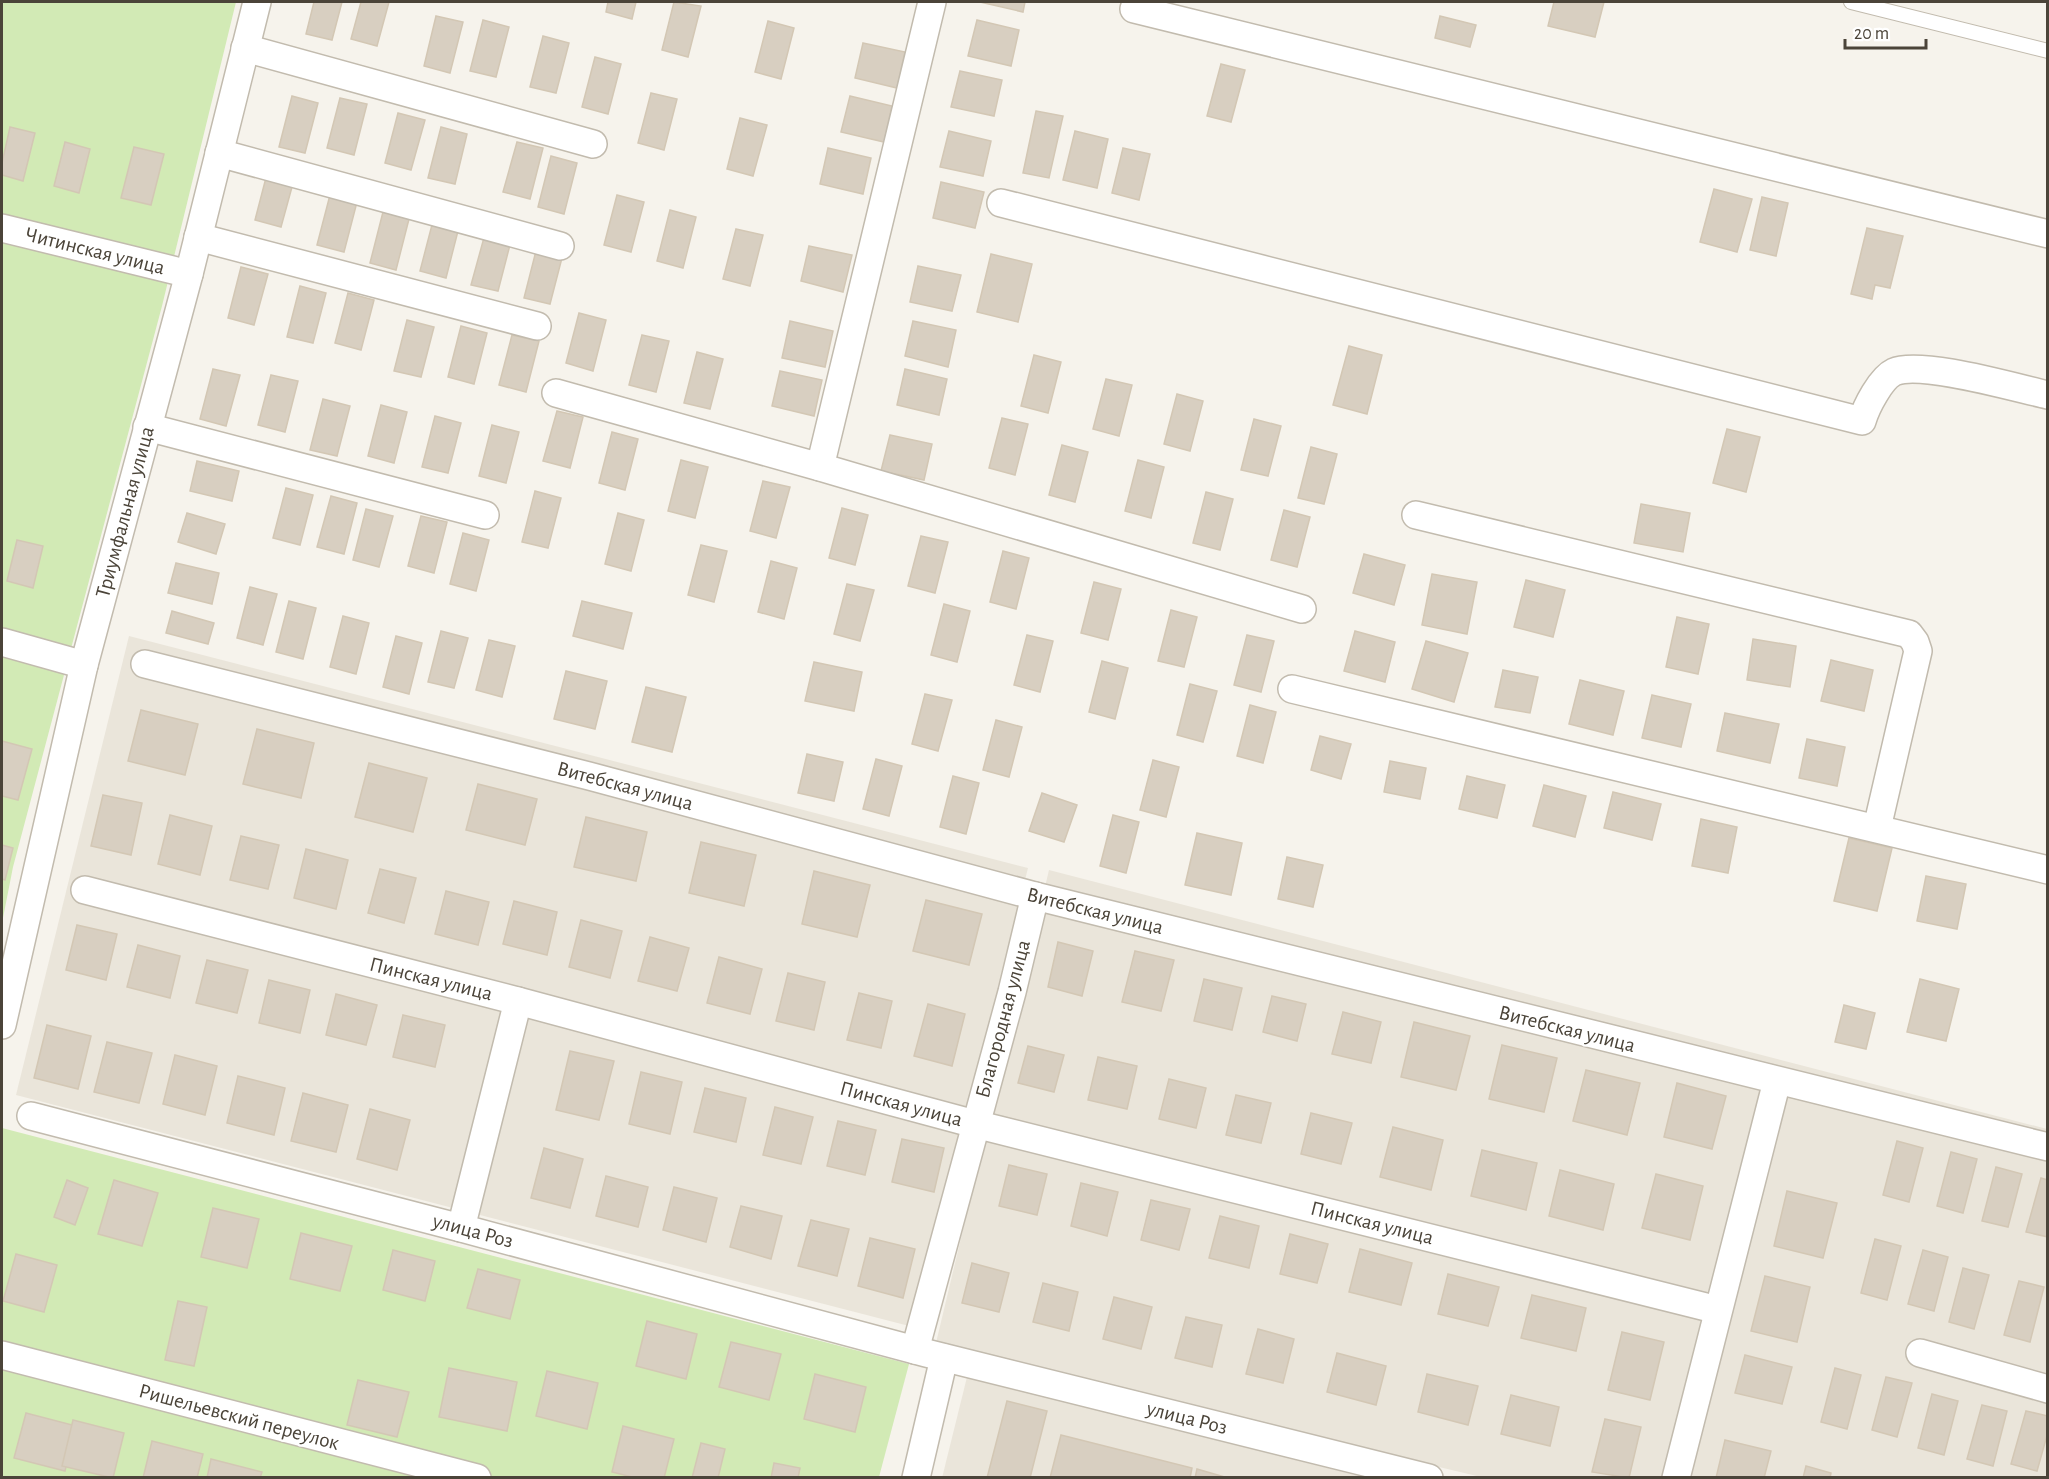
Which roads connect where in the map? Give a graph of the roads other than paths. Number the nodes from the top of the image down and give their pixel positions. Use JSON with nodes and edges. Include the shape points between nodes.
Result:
{"nodes":[{"id":1,"x":257,"y":2,"type":"edge"},
{"id":2,"x":932,"y":2,"type":"edge"},
{"id":3,"x":1851,"y":2,"type":"edge"},
{"id":4,"x":1134,"y":9,"type":"dead end"},
{"id":5,"x":245,"y":48,"type":"junction"},
{"id":6,"x":2048,"y":51,"type":"edge"},
{"id":7,"x":593,"y":144,"type":"dead end"},
{"id":8,"x":219,"y":153,"type":"junction"},
{"id":9,"x":1001,"y":203,"type":"dead end"},
{"id":10,"x":2,"y":228,"type":"edge"},
{"id":11,"x":2048,"y":234,"type":"edge"},
{"id":12,"x":198,"y":237,"type":"junction"},
{"id":13,"x":560,"y":246,"type":"dead end"},
{"id":14,"x":189,"y":274,"type":"junction"},
{"id":15,"x":537,"y":326,"type":"dead end"},
{"id":16,"x":556,"y":393,"type":"dead end"},
{"id":17,"x":2048,"y":395,"type":"edge"},
{"id":18,"x":147,"y":428,"type":"junction"},
{"id":19,"x":820,"y":467,"type":"junction"},
{"id":20,"x":485,"y":515,"type":"dead end"},
{"id":21,"x":1416,"y":515,"type":"dead end"},
{"id":22,"x":1302,"y":609,"type":"dead end"},
{"id":23,"x":2,"y":642,"type":"edge"},
{"id":24,"x":146,"y":664,"type":"dead end"},
{"id":25,"x":84,"y":665,"type":"junction"},
{"id":26,"x":1292,"y":689,"type":"dead end"},
{"id":27,"x":1877,"y":828,"type":"junction"},
{"id":28,"x":2048,"y":870,"type":"edge"},
{"id":29,"x":85,"y":890,"type":"dead end"},
{"id":30,"x":1035,"y":896,"type":"junction"},
{"id":31,"x":518,"y":1001,"type":"junction"},
{"id":32,"x":2,"y":1025,"type":"edge"},
{"id":33,"x":1777,"y":1081,"type":"junction"},
{"id":34,"x":31,"y":1116,"type":"dead end"},
{"id":35,"x":975,"y":1124,"type":"junction"},
{"id":36,"x":2048,"y":1147,"type":"edge"},
{"id":37,"x":461,"y":1228,"type":"junction"},
{"id":38,"x":1718,"y":1310,"type":"junction"},
{"id":39,"x":915,"y":1350,"type":"junction"},
{"id":40,"x":1920,"y":1353,"type":"dead end"},
{"id":41,"x":2,"y":1355,"type":"edge"},
{"id":42,"x":944,"y":1358,"type":"junction"},
{"id":43,"x":2048,"y":1389,"type":"edge"},
{"id":44,"x":477,"y":1478,"type":"edge"},
{"id":45,"x":916,"y":1478,"type":"edge"},
{"id":46,"x":1430,"y":1478,"type":"edge"},
{"id":47,"x":1676,"y":1478,"type":"edge"}],
"edges":[{"from":1,"to":5,"type":"street","name":"Триумфальная улица"},
{"from":2,"to":19,"type":"street"},
{"from":3,"to":6,"type":"lane"},
{"from":4,"to":11,"type":"street"},
{"from":5,"to":7,"type":"street"},
{"from":5,"to":8,"type":"street","name":"Триумфальная улица"},
{"from":8,"to":12,"type":"street","name":"Триумфальная улица"},
{"from":8,"to":13,"type":"street"},
{"from":9,"to":17,"type":"street","via":[[1862,421],[1867,404],[1893,372],[1918,367]]},
{"from":10,"to":14,"type":"street","name":"Читинская улица"},
{"from":12,"to":14,"type":"street","name":"Триумфальная улица"},
{"from":12,"to":15,"type":"street"},
{"from":14,"to":18,"type":"street","name":"Триумфальная улица"},
{"from":16,"to":19,"type":"street"},
{"from":18,"to":20,"type":"street"},
{"from":18,"to":25,"type":"street","name":"Триумфальная улица"},
{"from":19,"to":22,"type":"street"},
{"from":21,"to":27,"type":"street","via":[[1909,634],[1918,651]]},
{"from":23,"to":25,"type":"street"},
{"from":24,"to":30,"type":"street","name":"Витебская улица","via":[[589,776]]},
{"from":25,"to":32,"type":"street","name":"Триумфальная улица"},
{"from":26,"to":27,"type":"street"},
{"from":27,"to":28,"type":"street"},
{"from":29,"to":31,"type":"street","name":"Пинская улица"},
{"from":30,"to":33,"type":"street","name":"Витебская улица"},
{"from":30,"to":35,"type":"street","name":"Благородная улица"},
{"from":31,"to":35,"type":"street","name":"Пинская улица"},
{"from":31,"to":37,"type":"street"},
{"from":33,"to":36,"type":"street","name":"Витебская улица"},
{"from":33,"to":38,"type":"street"},
{"from":34,"to":37,"type":"street","name":"улица Роз"},
{"from":35,"to":38,"type":"street","name":"Пинская улица"},
{"from":35,"to":39,"type":"street","name":"Благородная улица"},
{"from":37,"to":39,"type":"street","name":"улица Роз"},
{"from":38,"to":47,"type":"street"},
{"from":39,"to":42,"type":"street","name":"улица Роз"},
{"from":40,"to":43,"type":"street"},
{"from":41,"to":44,"type":"street","name":"Ришельевский переулок"},
{"from":42,"to":45,"type":"street"},
{"from":42,"to":46,"type":"street","name":"улица Роз"}]}
